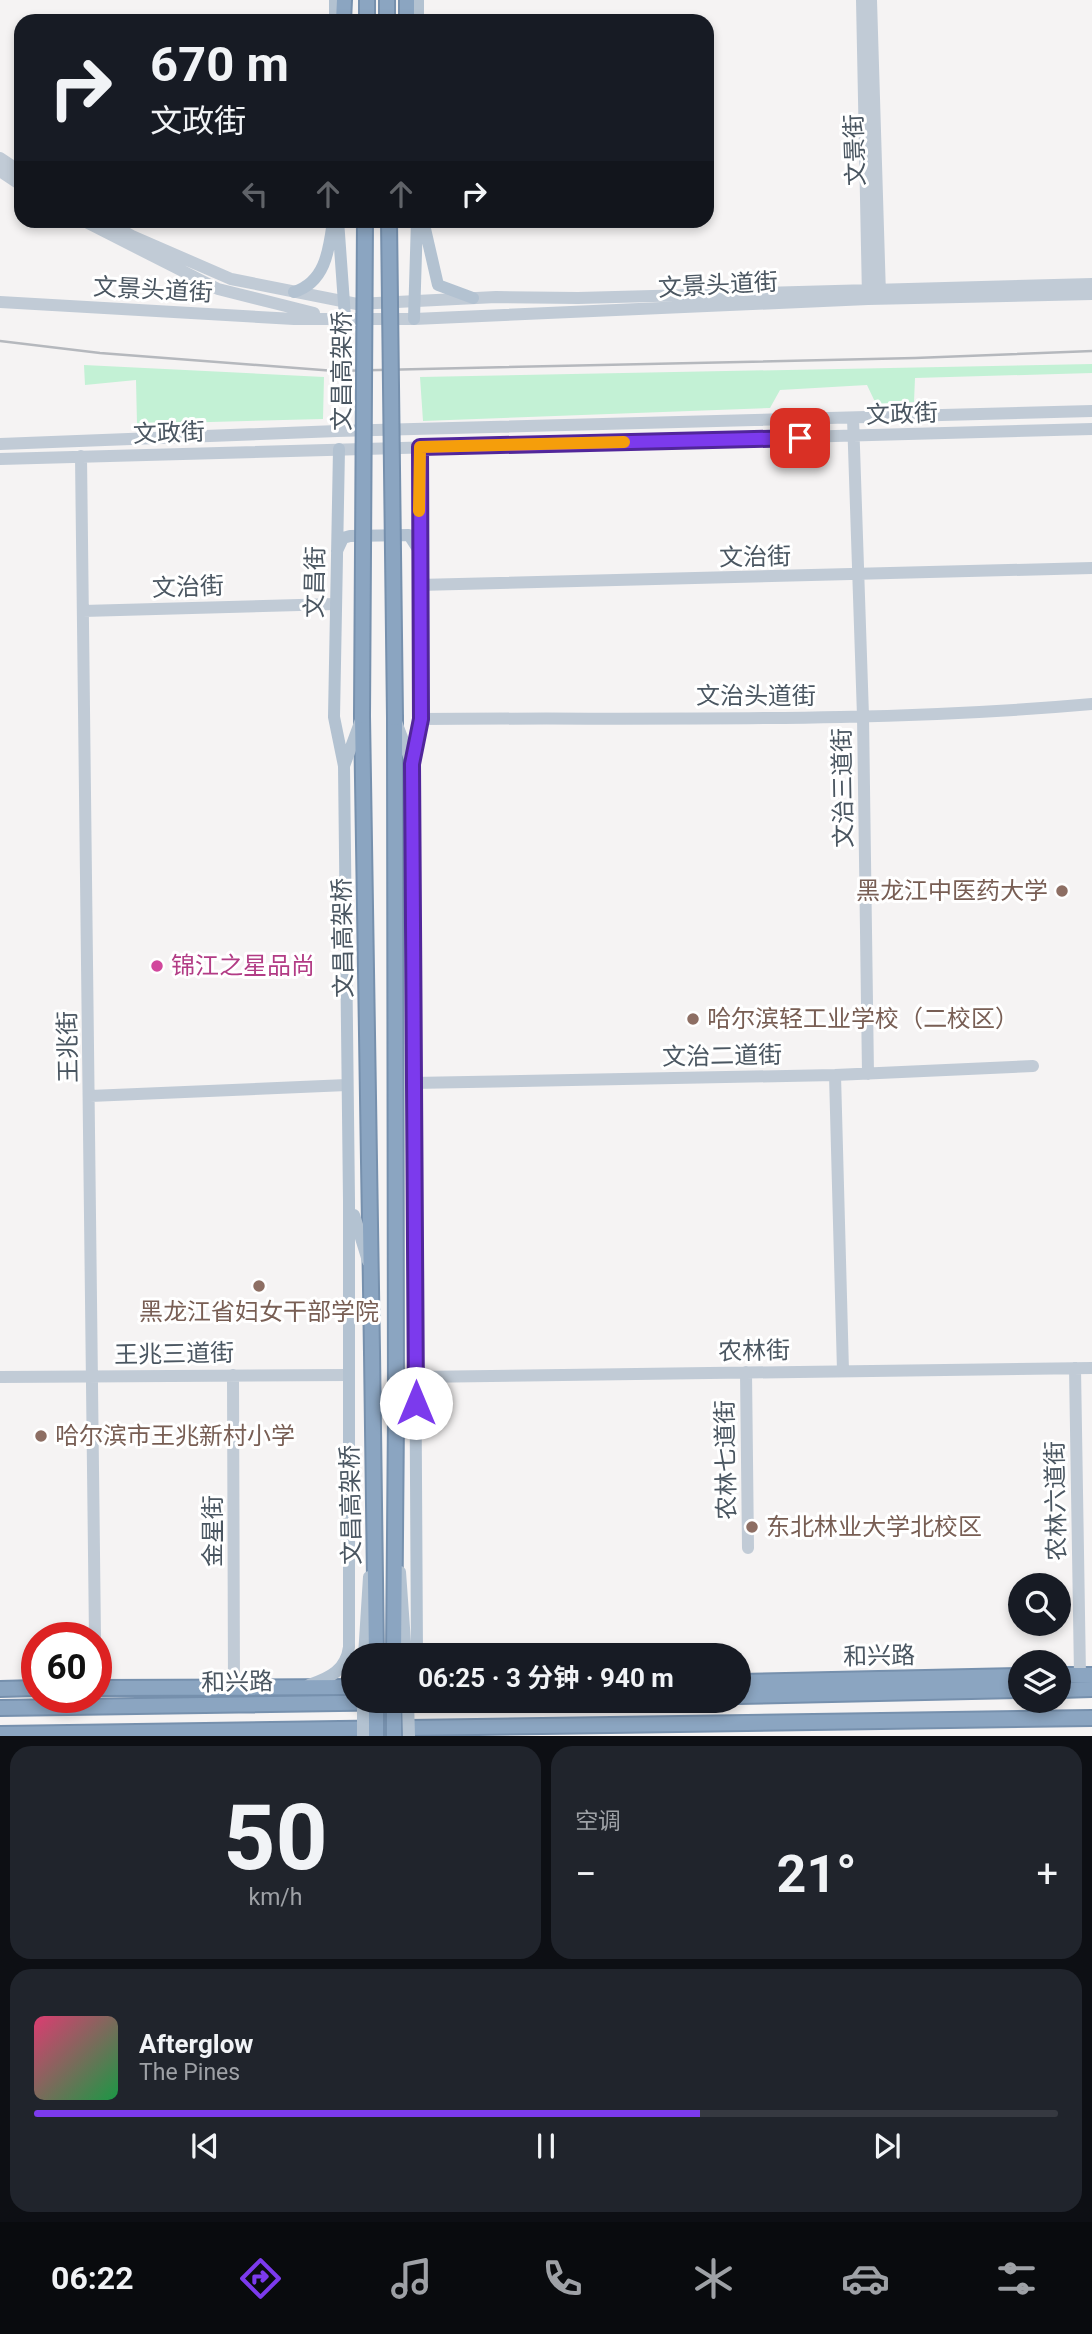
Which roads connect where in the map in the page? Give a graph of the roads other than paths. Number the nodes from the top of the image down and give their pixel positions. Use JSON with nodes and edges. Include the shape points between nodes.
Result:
{"nodes":[{"id":1,"x":862,"y":0,"type":"edge"},
{"id":2,"x":871,"y":0,"type":"edge"},
{"id":3,"x":98,"y":228,"type":"edge"},
{"id":4,"x":120,"y":228,"type":"edge"},
{"id":5,"x":333,"y":228,"type":"edge"},
{"id":6,"x":336,"y":228,"type":"edge"},
{"id":7,"x":361,"y":228,"type":"edge"},
{"id":8,"x":365,"y":228,"type":"edge"},
{"id":9,"x":391,"y":228,"type":"edge"},
{"id":10,"x":417,"y":228,"type":"edge"},
{"id":11,"x":425,"y":228,"type":"edge"},
{"id":12,"x":365,"y":243,"type":"junction"},
{"id":13,"x":1092,"y":285,"type":"edge"},
{"id":14,"x":294,"y":292,"type":"junction"},
{"id":15,"x":874,"y":294,"type":"junction"},
{"id":16,"x":1092,"y":294,"type":"edge"},
{"id":17,"x":473,"y":298,"type":"junction"},
{"id":18,"x":345,"y":301,"type":"junction"},
{"id":19,"x":414,"y":301,"type":"junction"},
{"id":20,"x":0,"y":302,"type":"edge"},
{"id":21,"x":345,"y":317,"type":"junction"},
{"id":22,"x":414,"y":319,"type":"junction"},
{"id":23,"x":1092,"y":411,"type":"edge"},
{"id":24,"x":853,"y":418,"type":"junction"},
{"id":25,"x":1092,"y":429,"type":"edge"},
{"id":26,"x":337,"y":431,"type":"junction"},
{"id":27,"x":420,"y":431,"type":"junction"},
{"id":28,"x":854,"y":436,"type":"junction"},
{"id":29,"x":0,"y":444,"type":"edge"},
{"id":30,"x":420,"y":447,"type":"junction"},
{"id":31,"x":339,"y":449,"type":"junction"},
{"id":32,"x":82,"y":456,"type":"junction"},
{"id":33,"x":0,"y":459,"type":"edge"},
{"id":34,"x":337,"y":552,"type":"junction"},
{"id":35,"x":419,"y":552,"type":"junction"},
{"id":36,"x":1092,"y":568,"type":"edge"},
{"id":37,"x":858,"y":575,"type":"junction"},
{"id":38,"x":418,"y":585,"type":"junction"},
{"id":39,"x":336,"y":604,"type":"junction"},
{"id":40,"x":83,"y":611,"type":"junction"},
{"id":41,"x":1092,"y":704,"type":"edge"},
{"id":42,"x":362,"y":716,"type":"junction"},
{"id":43,"x":863,"y":716,"type":"junction"},
{"id":44,"x":395,"y":718,"type":"junction"},
{"id":45,"x":421,"y":719,"type":"junction"},
{"id":46,"x":412,"y":764,"type":"junction"},
{"id":47,"x":344,"y":766,"type":"junction"},
{"id":48,"x":1033,"y":1066,"type":"dead end"},
{"id":49,"x":868,"y":1073,"type":"junction"},
{"id":50,"x":835,"y":1076,"type":"junction"},
{"id":51,"x":412,"y":1083,"type":"junction"},
{"id":52,"x":347,"y":1085,"type":"junction"},
{"id":53,"x":90,"y":1096,"type":"junction"},
{"id":54,"x":413,"y":1200,"type":"junction"},
{"id":55,"x":349,"y":1201,"type":"junction"},
{"id":56,"x":396,"y":1271,"type":"junction"},
{"id":57,"x":372,"y":1273,"type":"junction"},
{"id":58,"x":1075,"y":1368,"type":"junction"},
{"id":59,"x":1092,"y":1368,"type":"edge"},
{"id":60,"x":843,"y":1371,"type":"junction"},
{"id":61,"x":746,"y":1372,"type":"junction"},
{"id":62,"x":233,"y":1374,"type":"junction"},
{"id":63,"x":349,"y":1375,"type":"junction"},
{"id":64,"x":91,"y":1376,"type":"junction"},
{"id":65,"x":0,"y":1377,"type":"edge"},
{"id":66,"x":416,"y":1377,"type":"junction"},
{"id":67,"x":397,"y":1527,"type":"junction"},
{"id":68,"x":373,"y":1531,"type":"junction"},
{"id":69,"x":748,"y":1548,"type":"dead end"},
{"id":70,"x":415,"y":1609,"type":"junction"},
{"id":71,"x":350,"y":1612,"type":"junction"},
{"id":72,"x":95,"y":1622,"type":"edge"},
{"id":73,"x":365,"y":1643,"type":"edge"},
{"id":74,"x":376,"y":1643,"type":"edge"},
{"id":75,"x":394,"y":1643,"type":"edge"},
{"id":76,"x":405,"y":1643,"type":"edge"},
{"id":77,"x":416,"y":1643,"type":"edge"},
{"id":78,"x":1086,"y":1675,"type":"edge"},
{"id":79,"x":1008,"y":1676,"type":"edge"},
{"id":80,"x":751,"y":1682,"type":"edge"},
{"id":81,"x":305,"y":1686,"type":"junction"},
{"id":82,"x":341,"y":1686,"type":"edge"},
{"id":83,"x":21,"y":1688,"type":"edge"},
{"id":84,"x":112,"y":1688,"type":"edge"},
{"id":85,"x":234,"y":1688,"type":"junction"},
{"id":86,"x":0,"y":1689,"type":"edge"},
{"id":87,"x":1092,"y":1689,"type":"edge"},
{"id":88,"x":1008,"y":1690,"type":"edge"},
{"id":89,"x":1071,"y":1690,"type":"edge"},
{"id":90,"x":751,"y":1696,"type":"edge"},
{"id":91,"x":341,"y":1703,"type":"edge"},
{"id":92,"x":0,"y":1708,"type":"edge"},
{"id":93,"x":363,"y":1713,"type":"edge"},
{"id":94,"x":376,"y":1713,"type":"edge"},
{"id":95,"x":394,"y":1713,"type":"edge"},
{"id":96,"x":408,"y":1713,"type":"edge"},
{"id":97,"x":1092,"y":1718,"type":"edge"},
{"id":98,"x":257,"y":1730,"type":"junction"},
{"id":99,"x":0,"y":1734,"type":"edge"},
{"id":100,"x":134,"y":1734,"type":"edge"},
{"id":101,"x":315,"y":1735,"type":"edge"},
{"id":102,"x":363,"y":1735,"type":"edge"},
{"id":103,"x":376,"y":1735,"type":"edge"},
{"id":104,"x":394,"y":1735,"type":"edge"},
{"id":105,"x":409,"y":1735,"type":"edge"}],
"edges":[{"from":1,"to":15,"type":"main road","name":"文景街"},
{"from":2,"to":15,"type":"main road","name":"文景街"},
{"from":3,"to":21,"type":"main road","name":"文景头道街","via":[[218,289]]},
{"from":4,"to":14,"type":"main road","name":"文景头道街","via":[[231,279]]},
{"from":5,"to":14,"type":"main road","via":[[327,259],[306,288]]},
{"from":6,"to":18,"type":"main road"},
{"from":7,"to":12,"type":"highway","bridge":true},
{"from":8,"to":12,"type":"highway","name":"文昌高架桥","bridge":true},
{"from":9,"to":44,"type":"highway","name":"文昌高架桥","bridge":true},
{"from":10,"to":19,"type":"main road"},
{"from":11,"to":17,"type":"main road","via":[[438,285]]},
{"from":12,"to":42,"type":"highway","name":"文昌高架桥","bridge":true},
{"from":13,"to":15,"type":"main road","name":"文景头道街"},
{"from":14,"to":18,"type":"main road","name":"文景头道街"},
{"from":15,"to":16,"type":"main road","name":"文景头道街"},
{"from":15,"to":17,"type":"main road","name":"文景头道街"},
{"from":15,"to":22,"type":"main road","name":"文景头道街"},
{"from":17,"to":19,"type":"main road","name":"文景头道街"},
{"from":18,"to":19,"type":"main road","name":"文景头道街"},
{"from":18,"to":21,"type":"main road"},
{"from":19,"to":21,"type":"main road","name":"文景头道街"},
{"from":19,"to":22,"type":"main road"},
{"from":20,"to":21,"type":"main road","name":"文景头道街","via":[[295,319]]},
{"from":21,"to":22,"type":"main road","name":"文景头道街"},
{"from":23,"to":24,"type":"main road","name":"文政街"},
{"from":24,"to":27,"type":"main road","name":"文政街"},
{"from":24,"to":28,"type":"main road","name":"文治三道街"},
{"from":25,"to":28,"type":"main road","name":"文政街"},
{"from":26,"to":27,"type":"main road","name":"文政街"},
{"from":26,"to":29,"type":"main road","name":"文政街"},
{"from":26,"to":31,"type":"main road"},
{"from":27,"to":30,"type":"main road"},
{"from":28,"to":30,"type":"main road","name":"文政街"},
{"from":28,"to":37,"type":"main road","name":"文治三道街"},
{"from":30,"to":31,"type":"main road","name":"文政街"},
{"from":30,"to":35,"type":"main road"},
{"from":31,"to":32,"type":"main road","name":"文政街"},
{"from":31,"to":34,"type":"main road","name":"文昌街"},
{"from":32,"to":33,"type":"main road","name":"文政街"},
{"from":32,"to":40,"type":"main road","name":"王兆街"},
{"from":34,"to":35,"type":"main road","via":[[343,538],[349,536],[409,535]]},
{"from":34,"to":39,"type":"main road","name":"文昌街"},
{"from":35,"to":38,"type":"main road"},
{"from":36,"to":37,"type":"main road","name":"文治街"},
{"from":37,"to":38,"type":"main road","name":"文治街"},
{"from":37,"to":43,"type":"main road","name":"文治三道街"},
{"from":38,"to":45,"type":"main road"},
{"from":39,"to":40,"type":"main road","name":"文治街"},
{"from":39,"to":47,"type":"main road","name":"文昌街","via":[[334,717]]},
{"from":40,"to":53,"type":"main road","name":"王兆街"},
{"from":41,"to":43,"type":"main road","name":"文治头道街"},
{"from":42,"to":47,"type":"main road"},
{"from":42,"to":57,"type":"highway","name":"文昌高架桥"},
{"from":43,"to":45,"type":"main road","name":"文治头道街"},
{"from":43,"to":49,"type":"main road","name":"文治三道街"},
{"from":44,"to":46,"type":"main road"},
{"from":44,"to":56,"type":"highway","name":"文昌高架桥"},
{"from":45,"to":46,"type":"main road"},
{"from":46,"to":51,"type":"main road"},
{"from":47,"to":52,"type":"main road"},
{"from":48,"to":49,"type":"main road","name":"文治二道街"},
{"from":49,"to":50,"type":"main road","name":"文治二道街"},
{"from":50,"to":51,"type":"main road","name":"文治二道街"},
{"from":50,"to":60,"type":"main road"},
{"from":51,"to":54,"type":"main road"},
{"from":52,"to":53,"type":"main road"},
{"from":52,"to":55,"type":"main road"},
{"from":53,"to":64,"type":"main road","name":"王兆街"},
{"from":54,"to":56,"type":"main road"},
{"from":54,"to":66,"type":"main road"},
{"from":55,"to":57,"type":"main road"},
{"from":55,"to":63,"type":"main road"},
{"from":56,"to":67,"type":"highway","name":"文昌高架桥","bridge":true},
{"from":57,"to":68,"type":"highway","name":"文昌高架桥","bridge":true},
{"from":58,"to":59,"type":"main road","name":"农林街"},
{"from":58,"to":60,"type":"main road","name":"农林街"},
{"from":58,"to":78,"type":"main road","name":"农林六道街"},
{"from":60,"to":61,"type":"main road","name":"农林街"},
{"from":61,"to":66,"type":"main road","name":"农林街"},
{"from":61,"to":69,"type":"main road","name":"农林七道街"},
{"from":62,"to":63,"type":"main road","name":"王兆三道街"},
{"from":62,"to":64,"type":"main road","name":"王兆三道街"},
{"from":62,"to":85,"type":"main road","name":"金星街"},
{"from":63,"to":71,"type":"main road"},
{"from":64,"to":65,"type":"main road","name":"王兆三道街"},
{"from":64,"to":72,"type":"main road","name":"王兆街"},
{"from":66,"to":70,"type":"main road"},
{"from":67,"to":75,"type":"highway","name":"文昌高架桥","bridge":true},
{"from":67,"to":76,"type":"main road","bridge":true},
{"from":68,"to":73,"type":"main road","bridge":true},
{"from":68,"to":74,"type":"highway","name":"文昌高架桥","bridge":true},
{"from":70,"to":71,"type":"main road","via":[[407,1628],[390,1636],[360,1630]]},
{"from":70,"to":77,"type":"main road"},
{"from":71,"to":81,"type":"main road","via":[[345,1664],[333,1675]]},
{"from":79,"to":80,"type":"highway","name":"和兴路"},
{"from":81,"to":82,"type":"highway","name":"和兴路"},
{"from":81,"to":85,"type":"highway","name":"和兴路"},
{"from":83,"to":86,"type":"highway"},
{"from":84,"to":85,"type":"highway","name":"和兴路"},
{"from":87,"to":89,"type":"highway"},
{"from":88,"to":90,"type":"highway","name":"和兴路"},
{"from":91,"to":92,"type":"highway","name":"和兴路"},
{"from":93,"to":102,"type":"main road","bridge":true},
{"from":94,"to":103,"type":"highway","bridge":true},
{"from":95,"to":104,"type":"highway","bridge":true},
{"from":96,"to":105,"type":"main road","bridge":true},
{"from":97,"to":98,"type":"highway"},
{"from":98,"to":100,"type":"highway"},
{"from":98,"to":101,"type":"highway"},
{"from":99,"to":100,"type":"highway"}]}
